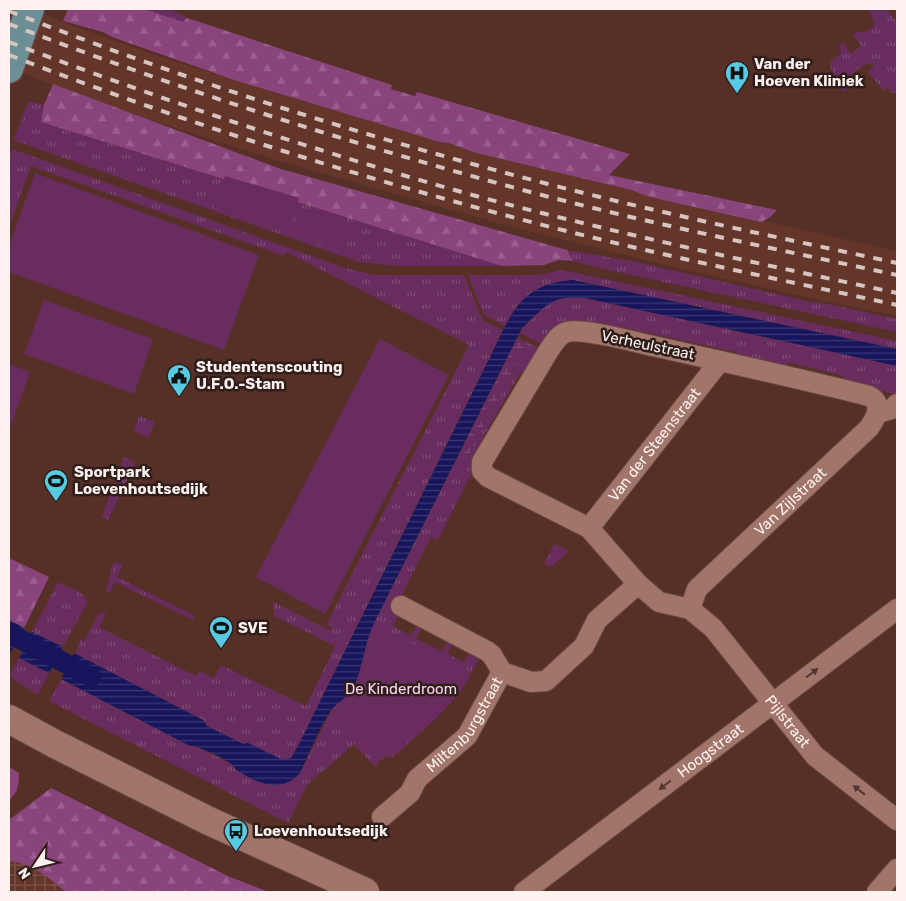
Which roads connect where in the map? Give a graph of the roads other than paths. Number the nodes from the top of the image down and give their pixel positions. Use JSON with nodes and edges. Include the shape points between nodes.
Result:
{"nodes":[{"id":1,"x":12,"y":9,"type":"edge"},
{"id":2,"x":30,"y":9,"type":"edge"},
{"id":3,"x":9,"y":19,"type":"edge"},
{"id":4,"x":9,"y":69,"type":"edge"},
{"id":5,"x":720,"y":361,"type":"junction"},
{"id":6,"x":897,"y":404,"type":"edge"},
{"id":7,"x":878,"y":413,"type":"junction"},
{"id":8,"x":589,"y":528,"type":"junction"},
{"id":9,"x":638,"y":584,"type":"junction"},
{"id":10,"x":401,"y":606,"type":"dead end"},
{"id":11,"x":690,"y":609,"type":"junction"},
{"id":12,"x":897,"y":609,"type":"edge"},
{"id":13,"x":502,"y":672,"type":"junction"},
{"id":14,"x":773,"y":703,"type":"junction"},
{"id":15,"x":9,"y":718,"type":"edge"},
{"id":16,"x":382,"y":817,"type":"dead end"},
{"id":17,"x":897,"y":820,"type":"edge"},
{"id":18,"x":897,"y":869,"type":"edge"},
{"id":19,"x":364,"y":892,"type":"edge"},
{"id":20,"x":524,"y":892,"type":"edge"},
{"id":21,"x":878,"y":892,"type":"edge"}],
"edges":[{"from":1,"to":3,"type":"main road"},
{"from":2,"to":4,"type":"main road"},
{"from":5,"to":7,"type":"street","name":"Verheulstraat","via":[[868,396],[874,398]]},
{"from":5,"to":8,"type":"street","name":"Van der Steenstraat"},
{"from":5,"to":8,"type":"street","name":"Verheulstraat","via":[[578,331],[562,334],[549,350],[482,462],[482,471]]},
{"from":6,"to":7,"type":"street","name":"Van Zijlstraat"},
{"from":7,"to":11,"type":"street","name":"Van Zijlstraat","via":[[869,428],[697,589]]},
{"from":8,"to":9,"type":"street"},
{"from":9,"to":11,"type":"street","via":[[659,602]]},
{"from":9,"to":13,"type":"street","name":"Miltenburgstraat","via":[[598,620],[584,646],[546,681],[531,682]]},
{"from":10,"to":13,"type":"street","via":[[487,651]]},
{"from":11,"to":14,"type":"street","name":"Pijlstraat","via":[[713,628]]},
{"from":14,"to":12,"type":"street","name":"Hoogstraat","one_way":true},
{"from":13,"to":16,"type":"street","name":"Miltenburgstraat","via":[[467,736],[417,778],[410,793]]},
{"from":17,"to":14,"type":"street","name":"Pijlstraat","one_way":true,"via":[[815,756]]},
{"from":14,"to":20,"type":"street","name":"Hoogstraat","one_way":true},
{"from":15,"to":19,"type":"street","via":[[209,822]]},
{"from":18,"to":21,"type":"street"}]}
